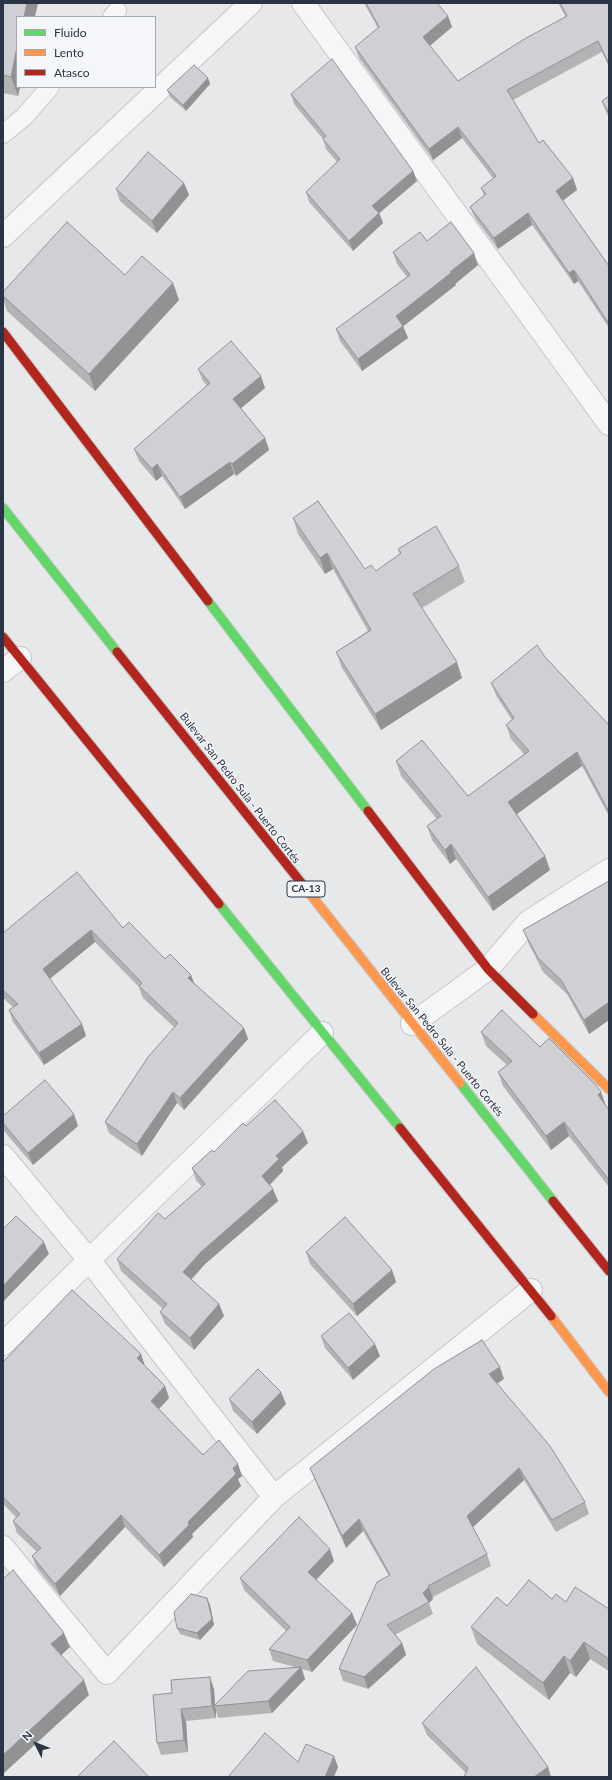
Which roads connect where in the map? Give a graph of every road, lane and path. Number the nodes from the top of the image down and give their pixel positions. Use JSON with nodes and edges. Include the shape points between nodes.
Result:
{"nodes":[{"id":1,"x":251,"y":3,"type":"edge"},
{"id":2,"x":303,"y":3,"type":"edge"},
{"id":3,"x":49,"y":88,"type":"edge"},
{"id":4,"x":3,"y":134,"type":"edge"},
{"id":5,"x":3,"y":236,"type":"edge"},
{"id":6,"x":3,"y":332,"type":"edge"},
{"id":7,"x":609,"y":424,"type":"edge"},
{"id":8,"x":3,"y":508,"type":"edge"},
{"id":9,"x":3,"y":637,"type":"edge"},
{"id":10,"x":20,"y":658,"type":"junction"},
{"id":11,"x":3,"y":672,"type":"edge"},
{"id":12,"x":609,"y":870,"type":"edge"},
{"id":13,"x":488,"y":969,"type":"junction"},
{"id":14,"x":412,"y":1024,"type":"junction"},
{"id":15,"x":322,"y":1033,"type":"junction"},
{"id":16,"x":609,"y":1089,"type":"edge"},
{"id":17,"x":3,"y":1156,"type":"edge"},
{"id":18,"x":89,"y":1260,"type":"junction"},
{"id":19,"x":609,"y":1270,"type":"edge"},
{"id":20,"x":531,"y":1290,"type":"junction"},
{"id":21,"x":3,"y":1344,"type":"edge"},
{"id":22,"x":609,"y":1392,"type":"edge"},
{"id":23,"x":274,"y":1497,"type":"junction"},
{"id":24,"x":3,"y":1547,"type":"edge"}],
"edges":[{"from":1,"to":5,"type":"street"},
{"from":2,"to":7,"type":"street"},
{"from":3,"to":4,"type":"lane","via":[[24,117]]},
{"from":6,"to":13,"type":"main road"},
{"from":8,"to":14,"type":"main road","name":"Bulevar San Pedro Sula - Puerto Cortés","number":"CA-13"},
{"from":9,"to":10,"type":"main road"},
{"from":10,"to":11,"type":"street"},
{"from":10,"to":15,"type":"main road"},
{"from":12,"to":13,"type":"street","via":[[528,922]]},
{"from":13,"to":14,"type":"street"},
{"from":13,"to":16,"type":"main road"},
{"from":14,"to":19,"type":"main road","name":"Bulevar San Pedro Sula - Puerto Cortés","number":"CA-13"},
{"from":15,"to":18,"type":"street"},
{"from":15,"to":20,"type":"main road"},
{"from":17,"to":18,"type":"street"},
{"from":18,"to":21,"type":"street"},
{"from":18,"to":23,"type":"street"},
{"from":20,"to":22,"type":"main road"},
{"from":20,"to":23,"type":"street"},
{"from":23,"to":24,"type":"street","via":[[107,1673]]}]}
